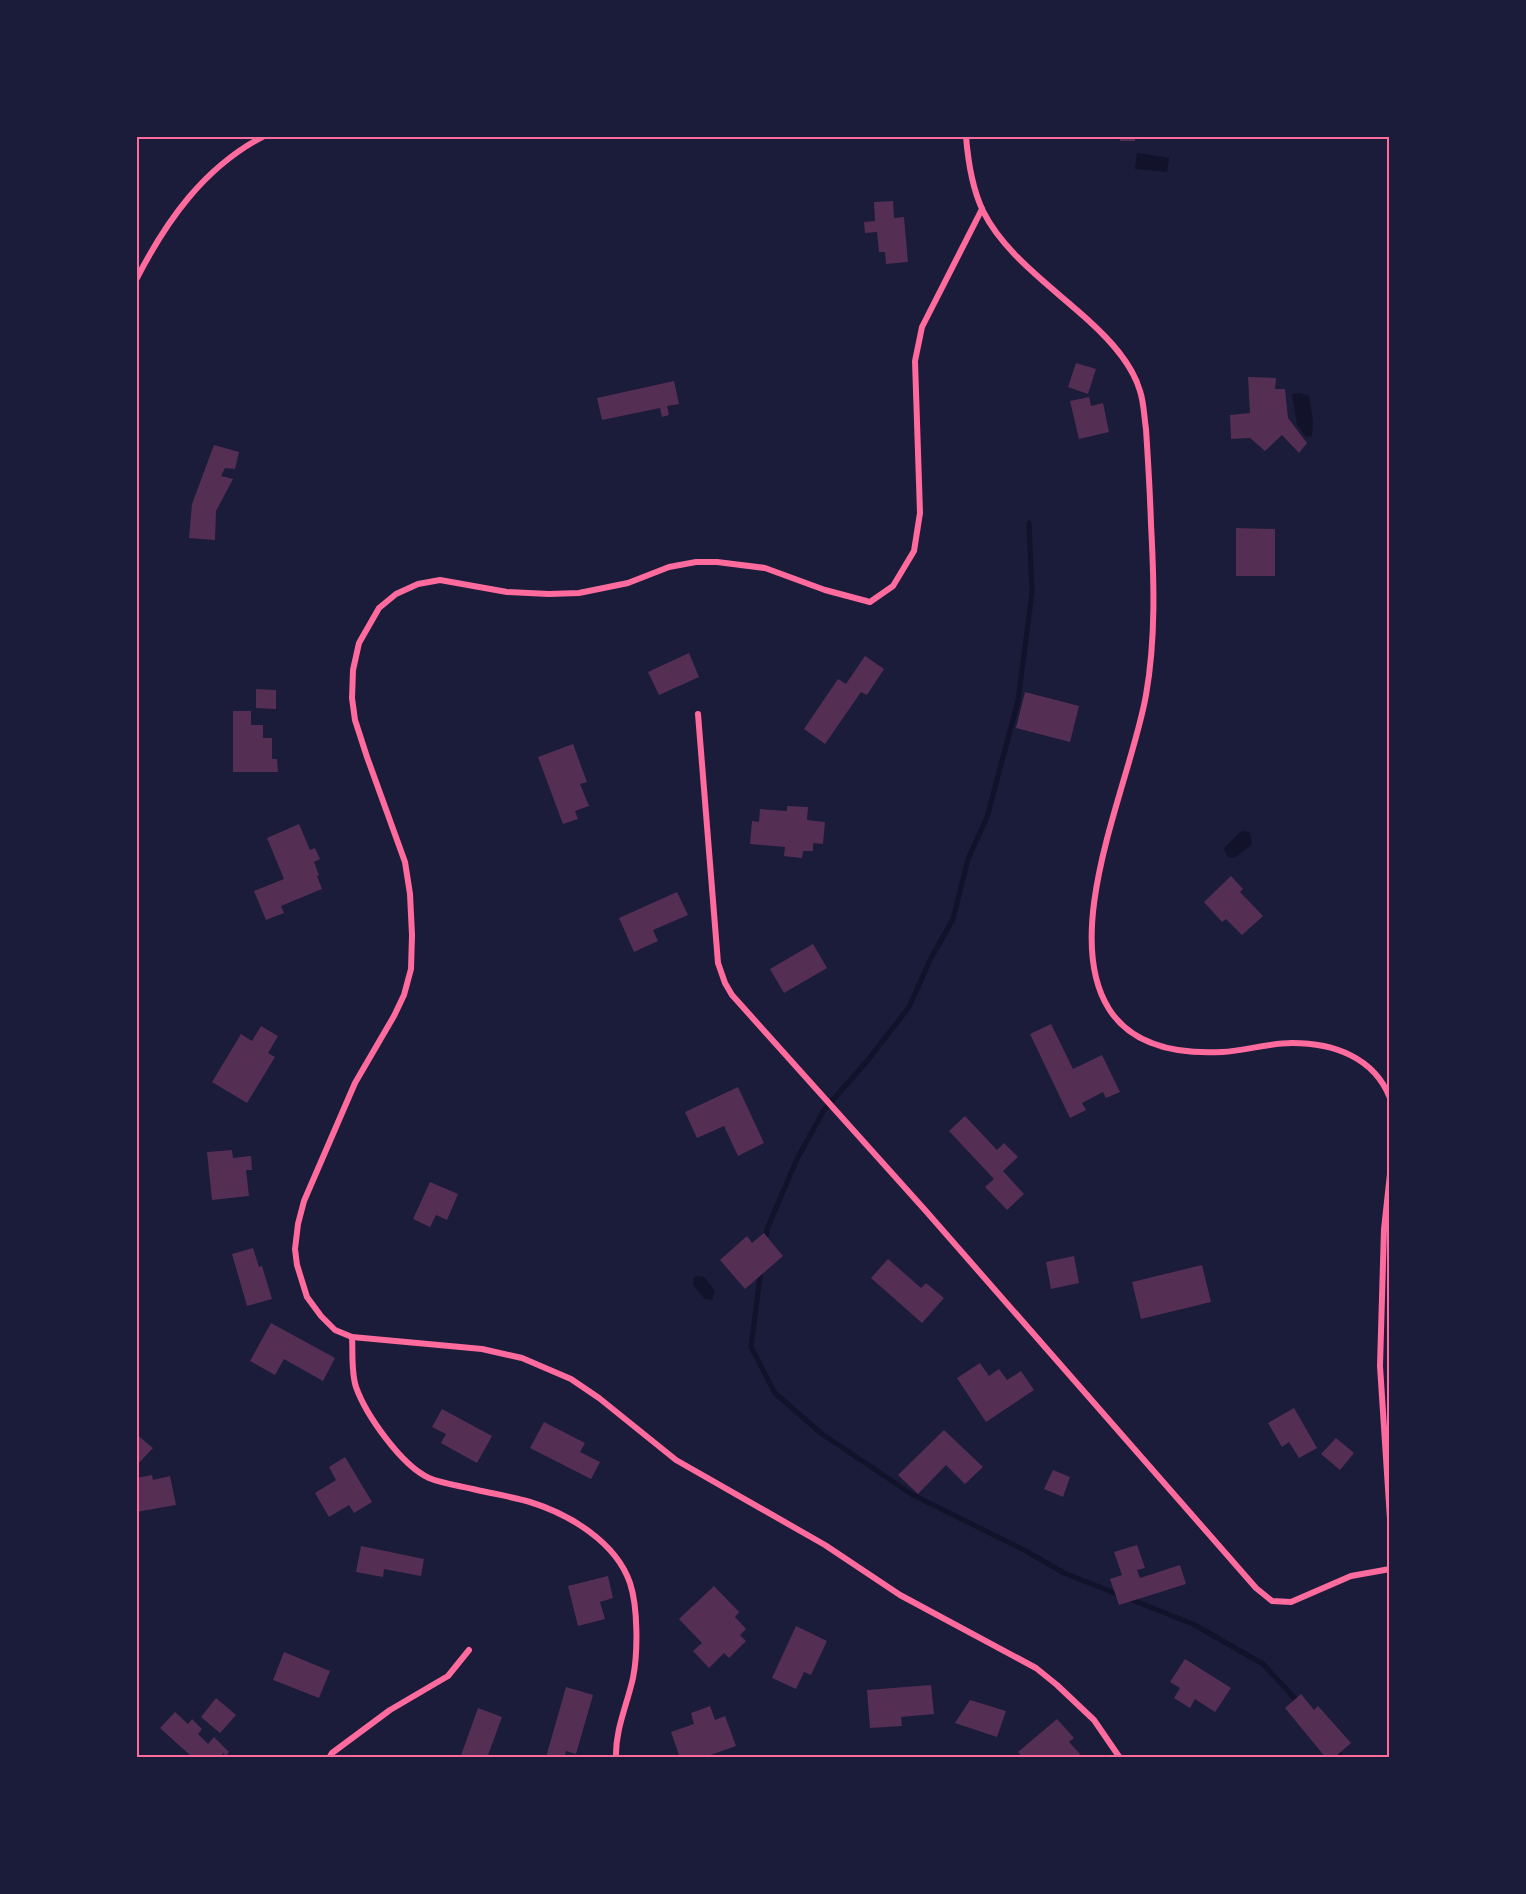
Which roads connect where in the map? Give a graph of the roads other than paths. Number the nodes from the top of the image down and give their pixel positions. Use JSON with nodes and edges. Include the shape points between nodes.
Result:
{"nodes":[{"id":1,"x":264,"y":136,"type":"edge"},
{"id":2,"x":966,"y":136,"type":"edge"},
{"id":3,"x":982,"y":209,"type":"junction"},
{"id":4,"x":136,"y":280,"type":"edge"},
{"id":5,"x":698,"y":714,"type":"dead end"},
{"id":6,"x":1389,"y":1098,"type":"edge"},
{"id":7,"x":1389,"y":1174,"type":"edge"},
{"id":8,"x":352,"y":1337,"type":"junction"},
{"id":9,"x":1389,"y":1519,"type":"edge"},
{"id":10,"x":1389,"y":1569,"type":"edge"},
{"id":11,"x":469,"y":1650,"type":"dead end"},
{"id":12,"x":328,"y":1758,"type":"edge"},
{"id":13,"x":616,"y":1758,"type":"edge"},
{"id":14,"x":1120,"y":1758,"type":"edge"}],
"edges":[{"from":1,"to":4,"type":"street","via":[[199,184],[172,219]]},
{"from":2,"to":3,"type":"street","via":[[972,181]]},
{"from":3,"to":6,"type":"street","via":[[1012,252],[1108,338],[1140,390],[1144,410],[1155,593],[1152,644],[1135,746],[1107,834],[1099,874],[1092,964],[1101,996],[1114,1017],[1139,1038],[1170,1049],[1223,1052],[1292,1043],[1333,1047],[1369,1066]]},
{"from":3,"to":8,"type":"street","via":[[922,327],[915,361],[920,513],[914,551],[893,586],[870,602],[765,568],[717,562],[669,567],[628,583],[579,593],[507,592],[440,580],[396,594],[379,608],[359,643],[353,670],[355,720],[405,862],[411,904],[411,969],[404,995],[355,1083],[304,1201],[295,1249],[308,1297],[335,1330]]},
{"from":5,"to":10,"type":"street","via":[[718,963],[732,995],[1256,1588],[1272,1601],[1291,1602],[1351,1576]]},
{"from":7,"to":9,"type":"street","via":[[1380,1366]]},
{"from":8,"to":13,"type":"street","via":[[355,1384],[362,1400],[384,1435],[412,1467],[429,1478],[553,1511],[584,1528],[618,1561],[630,1583],[637,1634],[633,1677],[616,1742]]},
{"from":8,"to":14,"type":"street","via":[[482,1348],[522,1358],[571,1379],[676,1460],[825,1545],[900,1595],[1036,1668],[1094,1720]]},
{"from":11,"to":12,"type":"street","via":[[448,1676],[390,1710]]}]}
